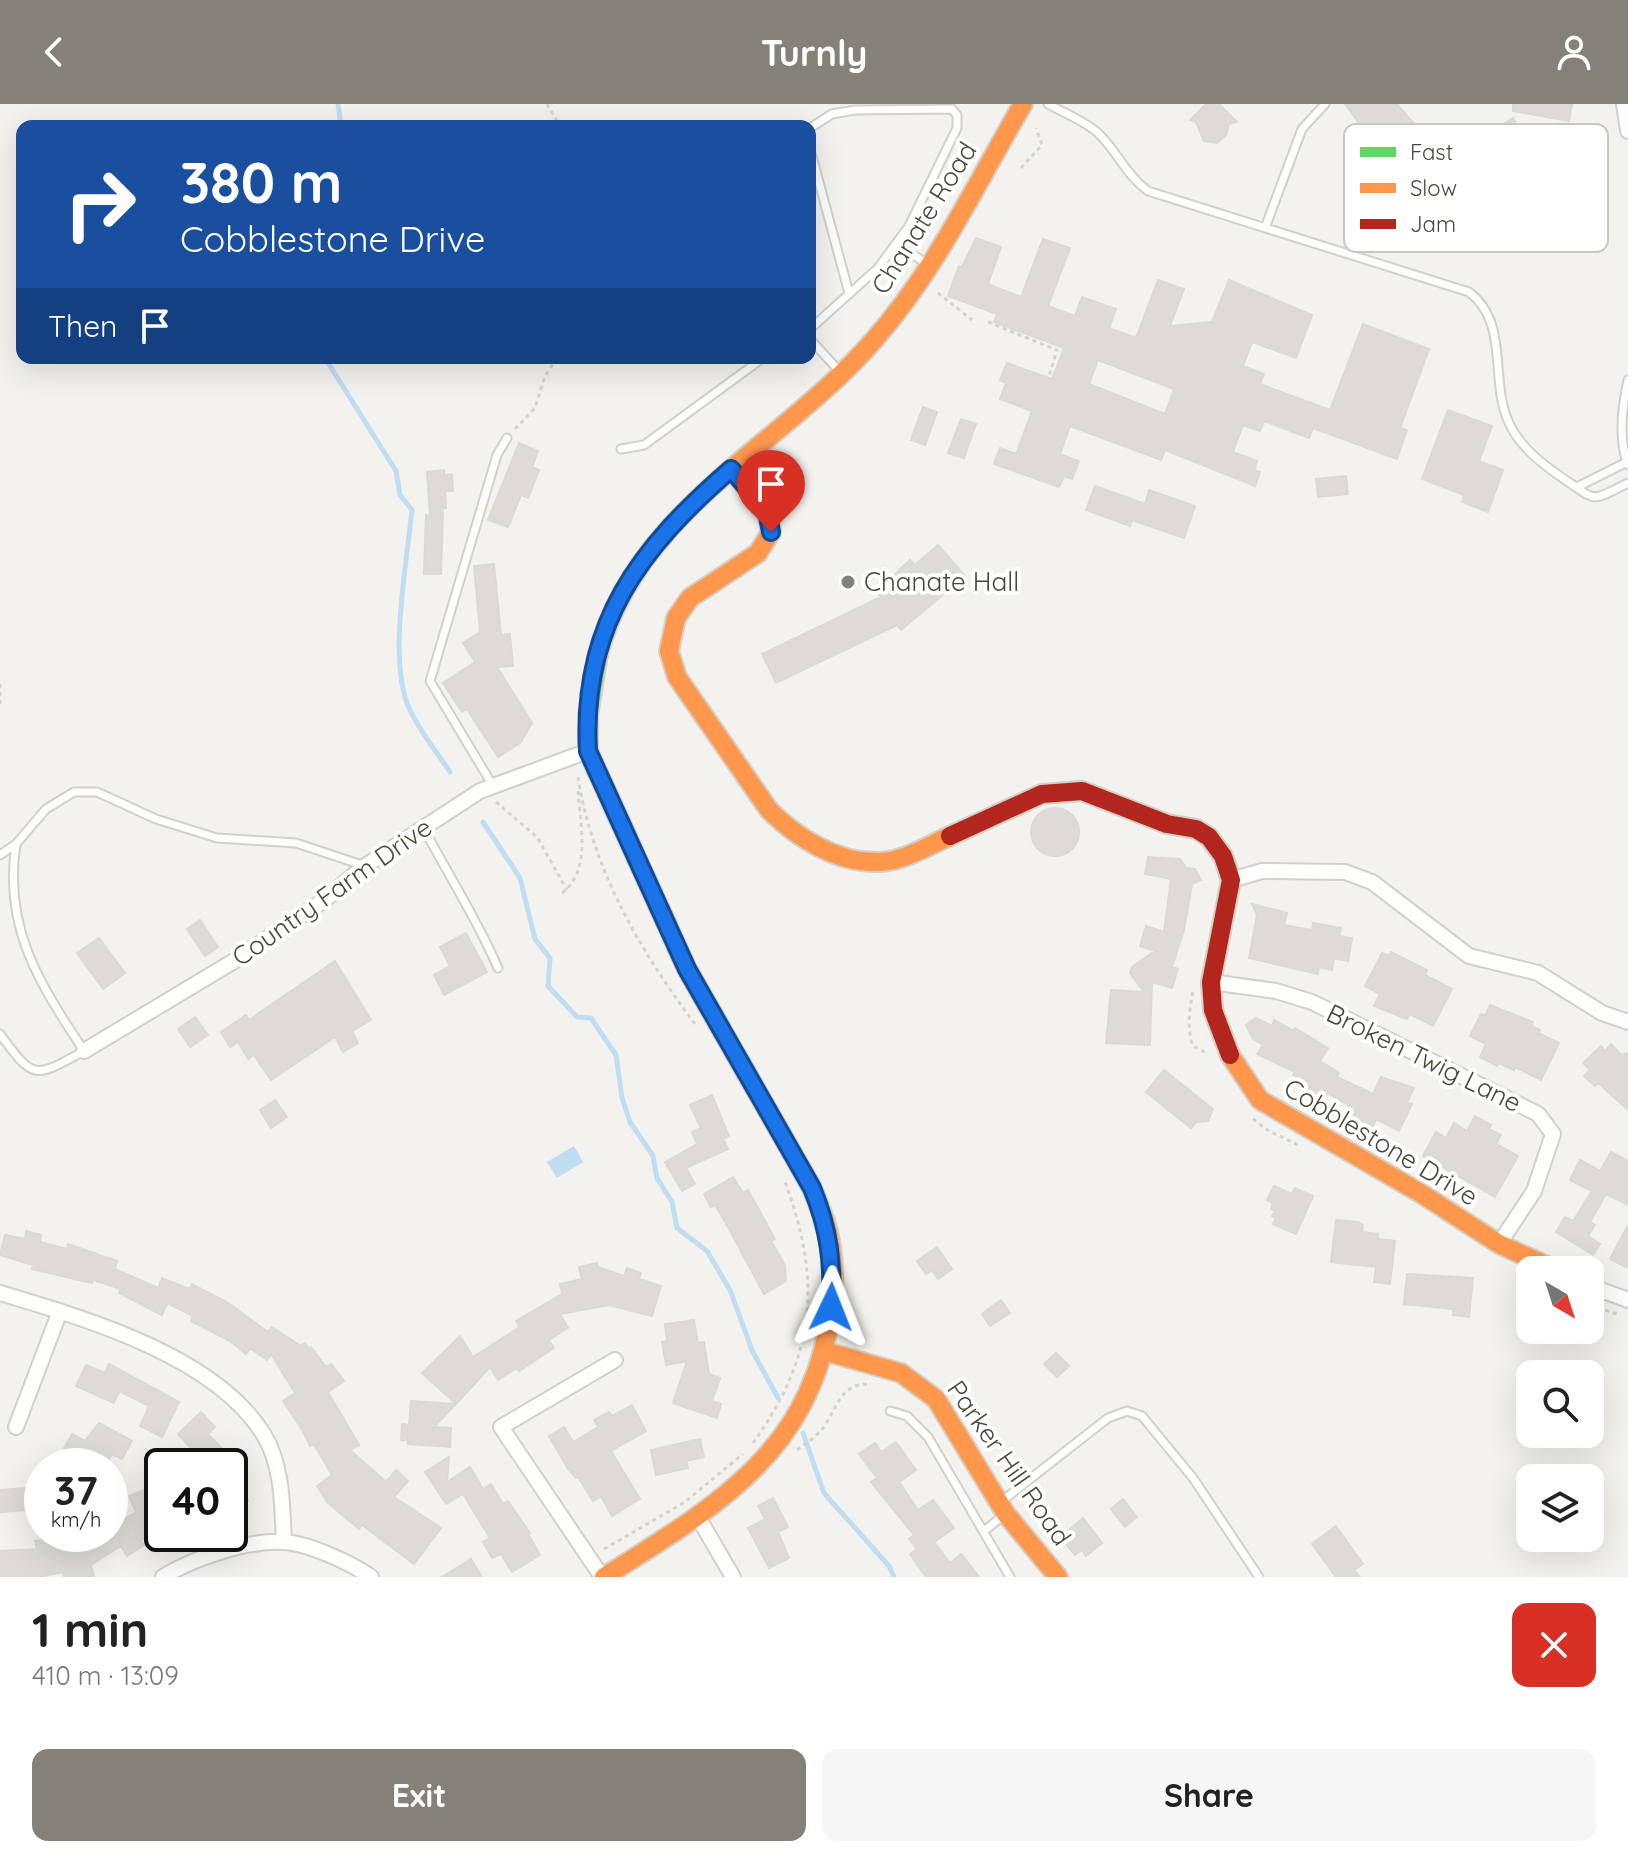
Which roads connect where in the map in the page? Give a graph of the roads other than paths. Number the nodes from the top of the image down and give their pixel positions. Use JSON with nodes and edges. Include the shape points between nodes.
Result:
{"nodes":[{"id":1,"x":1023,"y":104,"type":"edge"},
{"id":2,"x":1048,"y":104,"type":"edge"},
{"id":3,"x":1325,"y":104,"type":"edge"},
{"id":4,"x":1624,"y":104,"type":"edge"},
{"id":5,"x":953,"y":106,"type":"edge"},
{"id":6,"x":816,"y":124,"type":"edge"},
{"id":7,"x":1628,"y":131,"type":"edge"},
{"id":8,"x":816,"y":171,"type":"edge"},
{"id":9,"x":1265,"y":228,"type":"junction"},
{"id":10,"x":896,"y":244,"type":"junction"},
{"id":11,"x":931,"y":267,"type":"junction"},
{"id":12,"x":849,"y":293,"type":"junction"},
{"id":13,"x":816,"y":323,"type":"edge"},
{"id":14,"x":816,"y":345,"type":"edge"},
{"id":15,"x":755,"y":364,"type":"edge"},
{"id":16,"x":842,"y":373,"type":"junction"},
{"id":17,"x":1628,"y":380,"type":"edge"},
{"id":18,"x":507,"y":438,"type":"road end"},
{"id":19,"x":621,"y":449,"type":"dead end"},
{"id":20,"x":1627,"y":464,"type":"edge"},
{"id":21,"x":731,"y":469,"type":"junction"},
{"id":22,"x":1628,"y":483,"type":"edge"},
{"id":23,"x":1577,"y":487,"type":"junction"},
{"id":24,"x":588,"y":751,"type":"junction"},
{"id":25,"x":493,"y":792,"type":"junction"},
{"id":26,"x":424,"y":827,"type":"junction"},
{"id":27,"x":16,"y":844,"type":"junction"},
{"id":28,"x":0,"y":855,"type":"edge"},
{"id":29,"x":365,"y":866,"type":"junction"},
{"id":30,"x":1231,"y":880,"type":"junction"},
{"id":31,"x":498,"y":968,"type":"dead end"},
{"id":32,"x":1203,"y":981,"type":"junction"},
{"id":33,"x":1628,"y":1022,"type":"edge"},
{"id":34,"x":0,"y":1034,"type":"edge"},
{"id":35,"x":84,"y":1051,"type":"junction"},
{"id":36,"x":1499,"y":1244,"type":"junction"},
{"id":37,"x":1525,"y":1256,"type":"edge"},
{"id":38,"x":1604,"y":1291,"type":"edge"},
{"id":39,"x":0,"y":1293,"type":"edge"},
{"id":40,"x":1628,"y":1300,"type":"edge"},
{"id":41,"x":60,"y":1311,"type":"junction"},
{"id":42,"x":824,"y":1351,"type":"junction"},
{"id":43,"x":615,"y":1360,"type":"dead end"},
{"id":44,"x":890,"y":1411,"type":"dead end"},
{"id":45,"x":16,"y":1427,"type":"dead end"},
{"id":46,"x":1004,"y":1508,"type":"junction"},
{"id":47,"x":698,"y":1517,"type":"junction"},
{"id":48,"x":984,"y":1531,"type":"junction"},
{"id":49,"x":284,"y":1542,"type":"junction"},
{"id":50,"x":163,"y":1577,"type":"edge"},
{"id":51,"x":371,"y":1577,"type":"edge"},
{"id":52,"x":603,"y":1577,"type":"edge"},
{"id":53,"x":733,"y":1577,"type":"edge"},
{"id":54,"x":1010,"y":1577,"type":"edge"},
{"id":55,"x":1058,"y":1577,"type":"edge"},
{"id":56,"x":1259,"y":1577,"type":"edge"}],
"edges":[{"from":1,"to":11,"type":"street","name":"Chanate Road"},
{"from":2,"to":9,"type":"lane","via":[[1096,131],[1132,180],[1148,191]]},
{"from":3,"to":9,"type":"lane","via":[[1302,129]]},
{"from":4,"to":7,"type":"street"},
{"from":5,"to":6,"type":"lane","via":[[855,110],[832,114]]},
{"from":5,"to":10,"type":"lane","via":[[957,128]]},
{"from":8,"to":12,"type":"lane"},
{"from":9,"to":23,"type":"lane","via":[[1469,292],[1480,301],[1493,328],[1508,422],[1532,455]]},
{"from":10,"to":11,"type":"lane"},
{"from":10,"to":12,"type":"lane"},
{"from":11,"to":16,"type":"street","name":"Chanate Road","via":[[892,320]]},
{"from":12,"to":13,"type":"lane"},
{"from":14,"to":16,"type":"lane"},
{"from":15,"to":19,"type":"lane","via":[[644,445]]},
{"from":16,"to":21,"type":"street","name":"Chanate Road"},
{"from":17,"to":20,"type":"lane","via":[[1623,404]]},
{"from":18,"to":25,"type":"lane","via":[[497,455],[430,681]]},
{"from":20,"to":23,"type":"lane"},
{"from":21,"to":24,"type":"street","name":"Chanate Road","via":[[665,530],[620,593],[594,666]]},
{"from":21,"to":30,"type":"street","via":[[767,511],[771,532],[758,553],[690,598],[676,618],[669,651],[677,677],[769,810],[788,829],[816,846],[880,862],[909,855],[1022,801],[1082,791],[1167,824],[1196,829],[1223,856]]},
{"from":22,"to":23,"type":"lane","via":[[1596,498],[1586,497]]},
{"from":24,"to":25,"type":"street","name":"Country Farm Drive"},
{"from":24,"to":42,"type":"street","name":"Chanate Road","via":[[687,969],[795,1154],[825,1221],[833,1269]]},
{"from":25,"to":26,"type":"street","name":"Country Farm Drive","via":[[480,791]]},
{"from":26,"to":29,"type":"street","name":"Country Farm Drive"},
{"from":26,"to":31,"type":"lane"},
{"from":27,"to":28,"type":"lane"},
{"from":27,"to":29,"type":"lane","via":[[41,815],[74,792],[97,792],[156,819],[217,838],[296,843]]},
{"from":27,"to":35,"type":"lane","via":[[14,905],[26,954]]},
{"from":29,"to":35,"type":"street","name":"Country Farm Drive","via":[[234,961]]},
{"from":30,"to":32,"type":"street","name":"Cobblestone Drive"},
{"from":30,"to":33,"type":"street","via":[[1262,871],[1345,872],[1372,882],[1469,956],[1538,973],[1602,1013]]},
{"from":32,"to":36,"type":"street","name":"Cobblestone Drive","via":[[1231,1058],[1260,1100]]},
{"from":32,"to":36,"type":"street","name":"Broken Twig Lane","via":[[1312,1002],[1538,1114],[1553,1134],[1534,1191]]},
{"from":34,"to":35,"type":"lane","via":[[34,1072],[47,1071]]},
{"from":36,"to":37,"type":"street","name":"Cobblestone Drive"},
{"from":38,"to":40,"type":"street"},
{"from":39,"to":41,"type":"street"},
{"from":41,"to":45,"type":"street"},
{"from":41,"to":49,"type":"street","via":[[171,1356],[209,1377],[242,1405],[265,1436],[280,1478]]},
{"from":42,"to":46,"type":"street","name":"Parker Hill Road","via":[[901,1373],[919,1384],[936,1399]]},
{"from":42,"to":47,"type":"street","name":"Chanate Road","via":[[812,1385],[774,1448],[744,1482]]},
{"from":43,"to":52,"type":"street","via":[[501,1427]]},
{"from":44,"to":48,"type":"lane","name":"Parker Hill Road","via":[[907,1416],[928,1437]]},
{"from":46,"to":48,"type":"lane"},
{"from":46,"to":55,"type":"street","name":"Parker Hill Road"},
{"from":46,"to":56,"type":"lane","via":[[1108,1418],[1127,1411],[1142,1416],[1184,1466]]},
{"from":47,"to":52,"type":"street","name":"Chanate Road"},
{"from":47,"to":53,"type":"street"},
{"from":48,"to":54,"type":"lane","name":"Parker Hill Road"},
{"from":49,"to":50,"type":"street","via":[[224,1551]]},
{"from":49,"to":51,"type":"street","via":[[324,1553]]}]}
